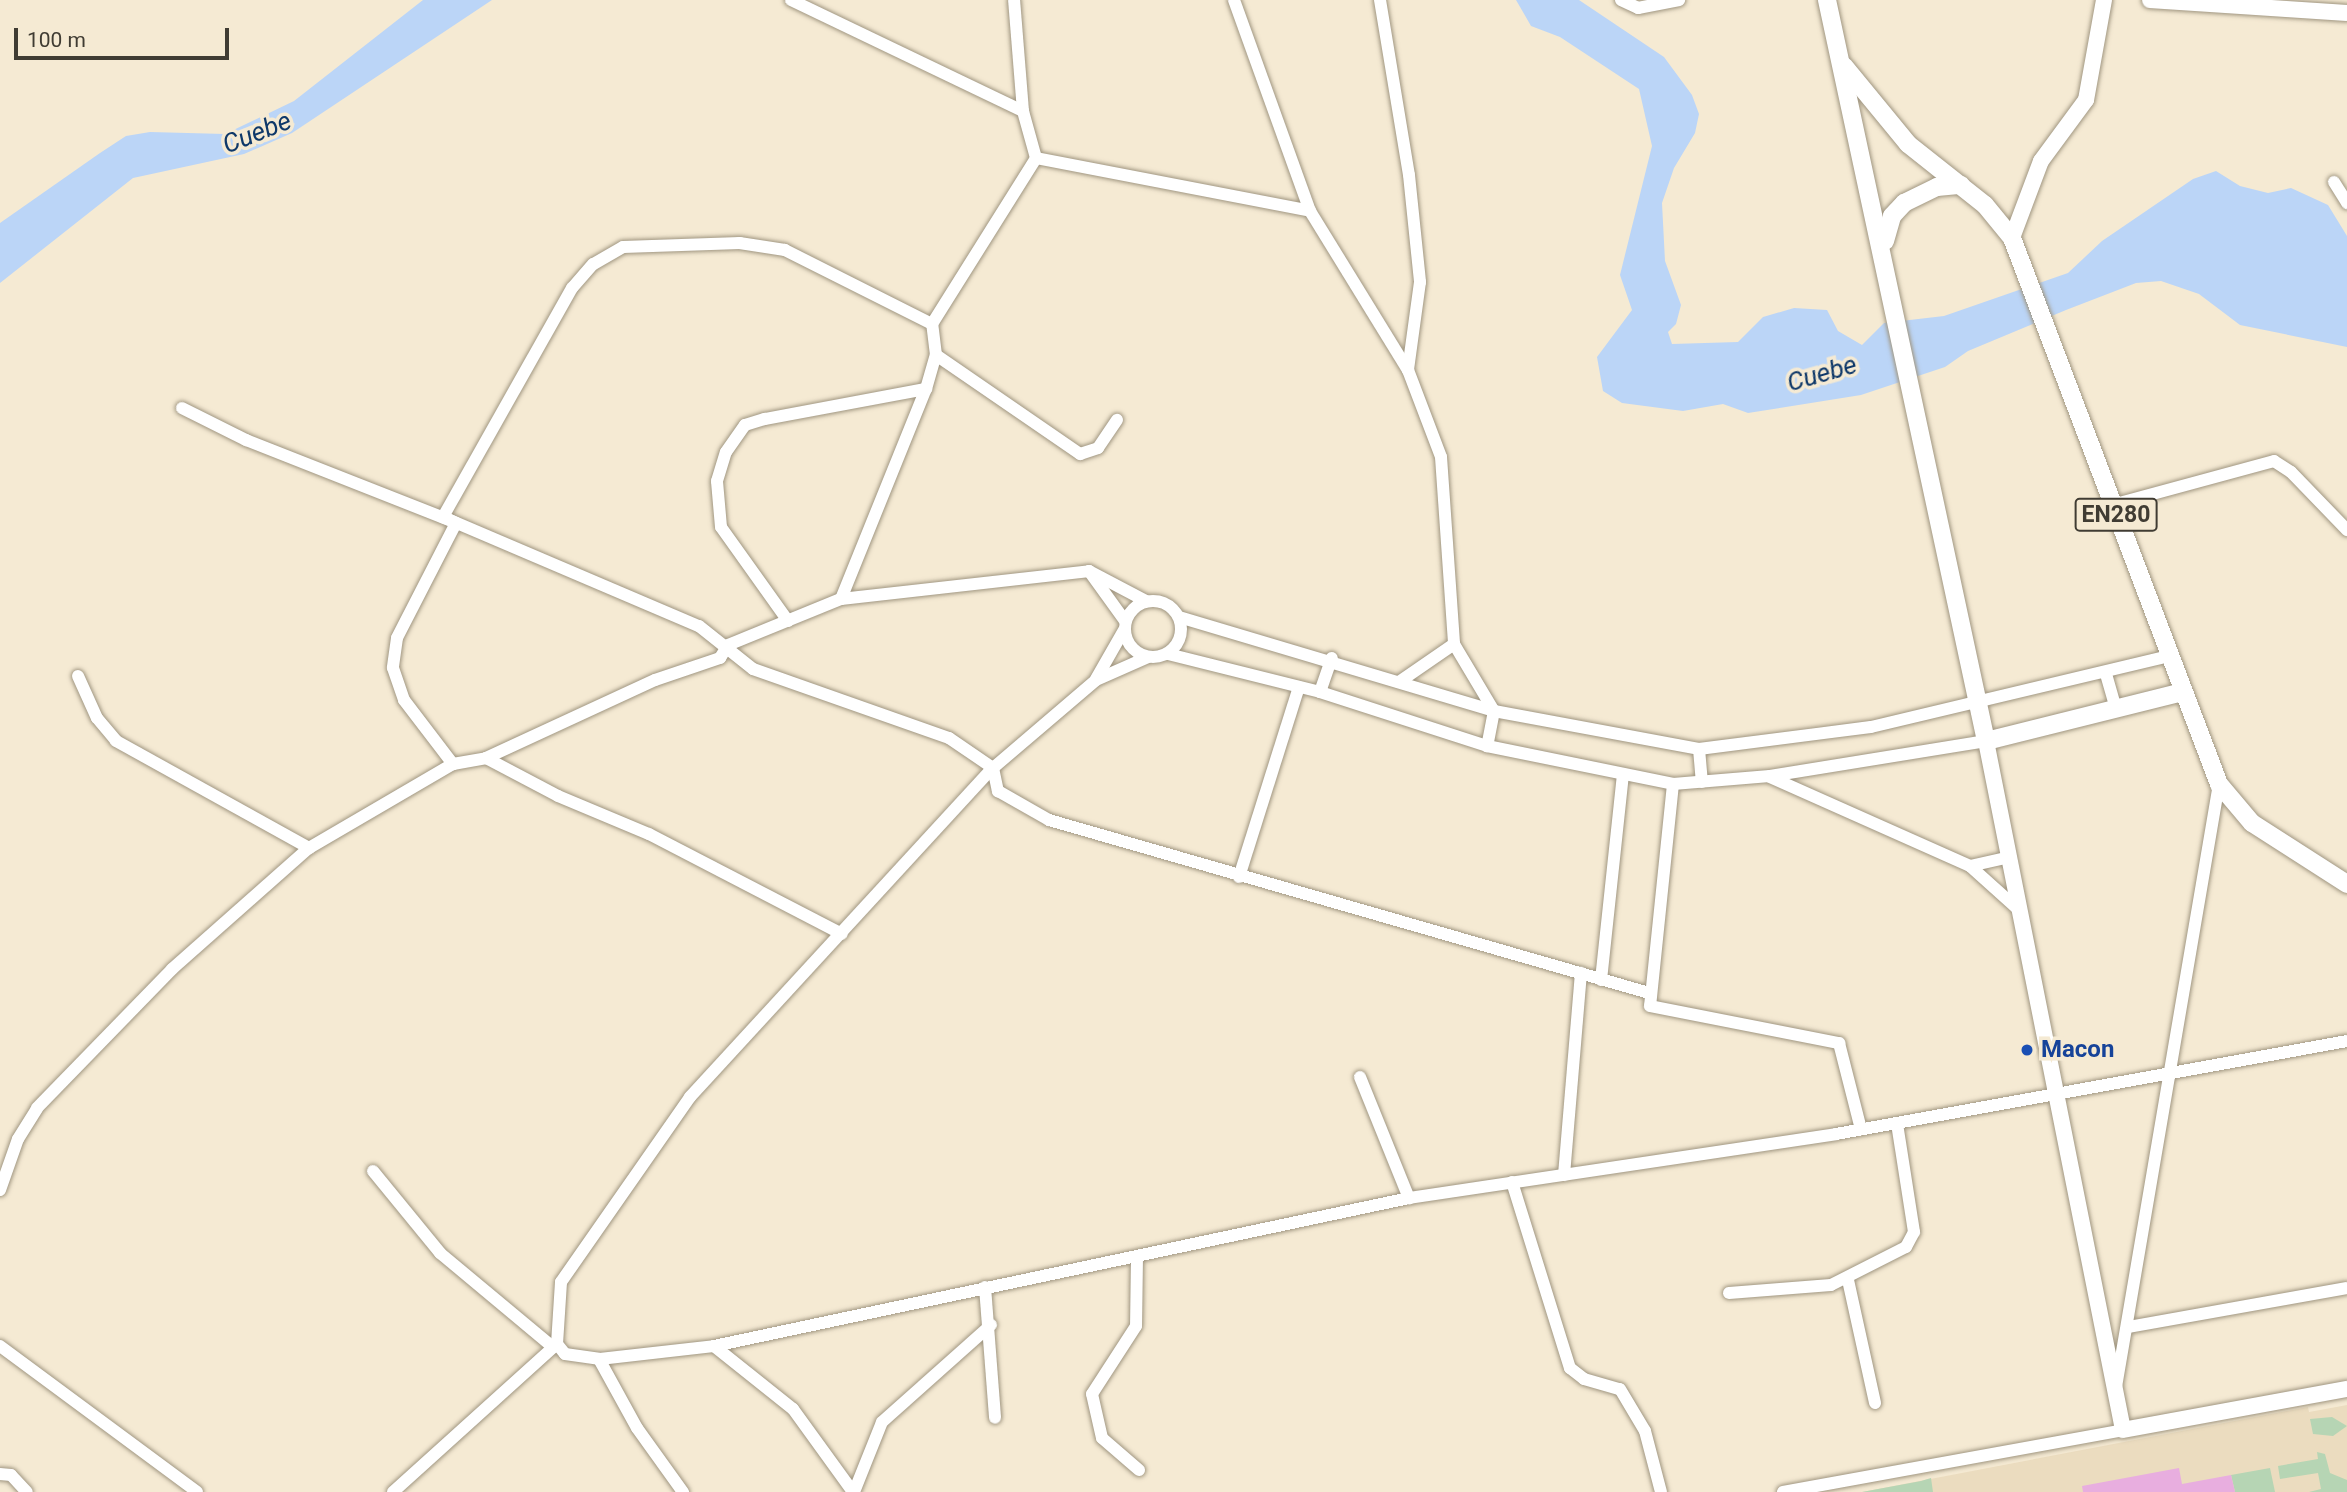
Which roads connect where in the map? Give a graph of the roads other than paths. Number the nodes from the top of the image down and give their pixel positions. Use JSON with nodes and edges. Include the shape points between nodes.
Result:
{"nodes":[{"id":1,"x":791,"y":0,"type":"edge"},
{"id":2,"x":1014,"y":0,"type":"edge"},
{"id":3,"x":1234,"y":0,"type":"edge"},
{"id":4,"x":1380,"y":0,"type":"edge"},
{"id":5,"x":1621,"y":0,"type":"edge"},
{"id":6,"x":1679,"y":0,"type":"edge"},
{"id":7,"x":1827,"y":0,"type":"edge"},
{"id":8,"x":2104,"y":0,"type":"edge"},
{"id":9,"x":2150,"y":0,"type":"edge"},
{"id":10,"x":2295,"y":4,"type":"edge"},
{"id":11,"x":2347,"y":13,"type":"edge"},
{"id":12,"x":1844,"y":66,"type":"junction"},
{"id":13,"x":1023,"y":111,"type":"junction"},
{"id":14,"x":1036,"y":158,"type":"junction"},
{"id":15,"x":2334,"y":182,"type":"dead end"},
{"id":16,"x":1961,"y":185,"type":"junction"},
{"id":17,"x":2347,"y":203,"type":"edge"},
{"id":18,"x":1310,"y":211,"type":"junction"},
{"id":19,"x":2012,"y":238,"type":"junction"},
{"id":20,"x":1884,"y":245,"type":"junction"},
{"id":21,"x":932,"y":324,"type":"junction"},
{"id":22,"x":936,"y":355,"type":"junction"},
{"id":23,"x":1408,"y":370,"type":"junction"},
{"id":24,"x":926,"y":389,"type":"junction"},
{"id":25,"x":182,"y":408,"type":"dead end"},
{"id":26,"x":1117,"y":420,"type":"dead end"},
{"id":27,"x":2112,"y":505,"type":"junction"},
{"id":28,"x":443,"y":517,"type":"junction"},
{"id":29,"x":456,"y":523,"type":"junction"},
{"id":30,"x":2347,"y":530,"type":"edge"},
{"id":31,"x":1088,"y":571,"type":"junction"},
{"id":32,"x":841,"y":599,"type":"junction"},
{"id":33,"x":1146,"y":601,"type":"junction"},
{"id":34,"x":1179,"y":617,"type":"junction"},
{"id":35,"x":788,"y":621,"type":"junction"},
{"id":36,"x":1125,"y":625,"type":"junction"},
{"id":37,"x":1454,"y":643,"type":"junction"},
{"id":38,"x":728,"y":645,"type":"junction"},
{"id":39,"x":1168,"y":654,"type":"junction"},
{"id":40,"x":2169,"y":656,"type":"junction"},
{"id":41,"x":1148,"y":657,"type":"junction"},
{"id":42,"x":1332,"y":658,"type":"junction"},
{"id":43,"x":2106,"y":674,"type":"junction"},
{"id":44,"x":78,"y":676,"type":"dead end"},
{"id":45,"x":1096,"y":680,"type":"junction"},
{"id":46,"x":1399,"y":682,"type":"junction"},
{"id":47,"x":1299,"y":687,"type":"junction"},
{"id":48,"x":1320,"y":692,"type":"junction"},
{"id":49,"x":2182,"y":692,"type":"junction"},
{"id":50,"x":1979,"y":706,"type":"junction"},
{"id":51,"x":2116,"y":709,"type":"junction"},
{"id":52,"x":1494,"y":711,"type":"junction"},
{"id":53,"x":1986,"y":741,"type":"junction"},
{"id":54,"x":1487,"y":746,"type":"junction"},
{"id":55,"x":1699,"y":749,"type":"junction"},
{"id":56,"x":486,"y":758,"type":"junction"},
{"id":57,"x":453,"y":764,"type":"junction"},
{"id":58,"x":993,"y":768,"type":"junction"},
{"id":59,"x":1623,"y":774,"type":"junction"},
{"id":60,"x":1770,"y":776,"type":"junction"},
{"id":61,"x":1702,"y":782,"type":"junction"},
{"id":62,"x":1674,"y":783,"type":"junction"},
{"id":63,"x":2219,"y":784,"type":"junction"},
{"id":64,"x":309,"y":848,"type":"junction"},
{"id":65,"x":2010,"y":857,"type":"junction"},
{"id":66,"x":1970,"y":866,"type":"junction"},
{"id":67,"x":1239,"y":877,"type":"junction"},
{"id":68,"x":2347,"y":884,"type":"edge"},
{"id":69,"x":2021,"y":912,"type":"junction"},
{"id":70,"x":842,"y":934,"type":"junction"},
{"id":71,"x":1581,"y":973,"type":"junction"},
{"id":72,"x":1601,"y":980,"type":"junction"},
{"id":73,"x":1648,"y":993,"type":"junction"},
{"id":74,"x":2347,"y":1041,"type":"edge"},
{"id":75,"x":2173,"y":1072,"type":"junction"},
{"id":76,"x":1360,"y":1077,"type":"dead end"},
{"id":77,"x":2055,"y":1097,"type":"junction"},
{"id":78,"x":1897,"y":1124,"type":"junction"},
{"id":79,"x":1861,"y":1129,"type":"junction"},
{"id":80,"x":373,"y":1171,"type":"dead end"},
{"id":81,"x":1564,"y":1175,"type":"junction"},
{"id":82,"x":1512,"y":1182,"type":"junction"},
{"id":83,"x":0,"y":1189,"type":"edge"},
{"id":84,"x":1409,"y":1198,"type":"junction"},
{"id":85,"x":1137,"y":1257,"type":"junction"},
{"id":86,"x":1848,"y":1280,"type":"junction"},
{"id":87,"x":985,"y":1287,"type":"junction"},
{"id":88,"x":2347,"y":1288,"type":"edge"},
{"id":89,"x":1729,"y":1293,"type":"dead end"},
{"id":90,"x":991,"y":1325,"type":"junction"},
{"id":91,"x":2128,"y":1327,"type":"junction"},
{"id":92,"x":555,"y":1345,"type":"junction"},
{"id":93,"x":0,"y":1346,"type":"edge"},
{"id":94,"x":714,"y":1346,"type":"junction"},
{"id":95,"x":599,"y":1359,"type":"junction"},
{"id":96,"x":2347,"y":1389,"type":"edge"},
{"id":97,"x":2115,"y":1391,"type":"junction"},
{"id":98,"x":1875,"y":1403,"type":"dead end"},
{"id":99,"x":996,"y":1418,"type":"dead end"},
{"id":100,"x":2123,"y":1430,"type":"junction"},
{"id":101,"x":1139,"y":1470,"type":"dead end"},
{"id":102,"x":0,"y":1474,"type":"edge"},
{"id":103,"x":27,"y":1492,"type":"edge"},
{"id":104,"x":197,"y":1492,"type":"edge"},
{"id":105,"x":393,"y":1492,"type":"edge"},
{"id":106,"x":682,"y":1492,"type":"edge"},
{"id":107,"x":853,"y":1492,"type":"edge"},
{"id":108,"x":1661,"y":1492,"type":"edge"},
{"id":109,"x":1783,"y":1492,"type":"edge"}],
"edges":[{"from":1,"to":13,"type":"street"},
{"from":2,"to":13,"type":"street"},
{"from":3,"to":18,"type":"street"},
{"from":4,"to":23,"type":"street","via":[[1409,175],[1420,282]]},
{"from":5,"to":6,"type":"street","via":[[1638,8]]},
{"from":7,"to":12,"type":"main road","number":"EN280"},
{"from":8,"to":19,"type":"main road","via":[[2086,100],[2041,161]]},
{"from":9,"to":10,"type":"main road"},
{"from":10,"to":11,"type":"main road"},
{"from":12,"to":16,"type":"main road","number":"EN280","via":[[1908,144]]},
{"from":12,"to":20,"type":"main road","number":"EN280"},
{"from":13,"to":14,"type":"street"},
{"from":14,"to":18,"type":"street"},
{"from":14,"to":21,"type":"street"},
{"from":15,"to":17,"type":"street"},
{"from":16,"to":19,"type":"main road","number":"EN280"},
{"from":16,"to":20,"type":"main road","via":[[1937,187],[1905,203],[1892,216]]},
{"from":18,"to":23,"type":"street"},
{"from":19,"to":27,"type":"main road","number":"EN280"},
{"from":20,"to":50,"type":"main road","number":"EN280"},
{"from":21,"to":22,"type":"street"},
{"from":21,"to":28,"type":"street","via":[[785,250],[740,243],[623,247],[593,264],[572,288]]},
{"from":22,"to":24,"type":"street"},
{"from":22,"to":26,"type":"street","via":[[1080,454],[1098,448]]},
{"from":23,"to":37,"type":"street","via":[[1441,457]]},
{"from":24,"to":32,"type":"street"},
{"from":24,"to":35,"type":"street","via":[[745,425],[726,452],[717,481],[721,527]]},
{"from":25,"to":29,"type":"street","via":[[246,440]]},
{"from":27,"to":30,"type":"street","via":[[2274,461],[2291,472]]},
{"from":27,"to":40,"type":"main road","number":"EN280"},
{"from":28,"to":29,"type":"street"},
{"from":28,"to":38,"type":"street","via":[[699,626]]},
{"from":29,"to":57,"type":"street","via":[[397,638],[393,668],[404,700]]},
{"from":31,"to":32,"type":"street"},
{"from":31,"to":33,"type":"street"},
{"from":31,"to":36,"type":"street"},
{"from":32,"to":35,"type":"street"},
{"from":33,"to":34,"type":"street","via":[[1165,603]]},
{"from":33,"to":36,"type":"street"},
{"from":34,"to":39,"type":"street","via":[[1180,637]]},
{"from":34,"to":42,"type":"street"},
{"from":35,"to":38,"type":"street"},
{"from":36,"to":41,"type":"street","via":[[1131,648]]},
{"from":36,"to":45,"type":"street"},
{"from":37,"to":46,"type":"street"},
{"from":37,"to":52,"type":"street"},
{"from":38,"to":56,"type":"street","via":[[720,658],[655,680]]},
{"from":38,"to":58,"type":"street","via":[[753,669],[949,738]]},
{"from":39,"to":41,"type":"street"},
{"from":39,"to":47,"type":"street"},
{"from":40,"to":43,"type":"street"},
{"from":40,"to":49,"type":"main road","number":"EN280"},
{"from":41,"to":45,"type":"street"},
{"from":42,"to":46,"type":"street"},
{"from":42,"to":48,"type":"street"},
{"from":43,"to":50,"type":"street"},
{"from":43,"to":51,"type":"street"},
{"from":44,"to":64,"type":"street","via":[[97,718],[116,741]]},
{"from":45,"to":58,"type":"street"},
{"from":46,"to":52,"type":"street"},
{"from":47,"to":48,"type":"street"},
{"from":47,"to":67,"type":"street"},
{"from":48,"to":54,"type":"street"},
{"from":49,"to":51,"type":"main road"},
{"from":49,"to":63,"type":"main road","number":"EN280"},
{"from":50,"to":53,"type":"main road","number":"EN280"},
{"from":50,"to":55,"type":"street","via":[[1871,727]]},
{"from":51,"to":53,"type":"main road"},
{"from":52,"to":54,"type":"street"},
{"from":52,"to":55,"type":"street"},
{"from":53,"to":60,"type":"street"},
{"from":53,"to":65,"type":"main road"},
{"from":54,"to":59,"type":"street"},
{"from":55,"to":61,"type":"street"},
{"from":56,"to":57,"type":"street"},
{"from":56,"to":70,"type":"street","via":[[558,796],[649,834]]},
{"from":57,"to":64,"type":"street"},
{"from":58,"to":67,"type":"street","via":[[998,792],[1049,820]]},
{"from":58,"to":70,"type":"street"},
{"from":59,"to":62,"type":"street"},
{"from":59,"to":72,"type":"street"},
{"from":60,"to":61,"type":"street"},
{"from":60,"to":66,"type":"street"},
{"from":61,"to":62,"type":"street"},
{"from":62,"to":73,"type":"street"},
{"from":63,"to":68,"type":"main road","number":"EN280","via":[[2252,823]]},
{"from":63,"to":75,"type":"street"},
{"from":64,"to":83,"type":"street","via":[[172,969],[50,1094],[18,1139]]},
{"from":65,"to":66,"type":"street"},
{"from":65,"to":69,"type":"main road"},
{"from":66,"to":69,"type":"street"},
{"from":67,"to":71,"type":"street"},
{"from":69,"to":77,"type":"main road"},
{"from":70,"to":92,"type":"street","via":[[690,1097],[640,1163],[561,1282]]},
{"from":71,"to":72,"type":"street"},
{"from":71,"to":81,"type":"street"},
{"from":72,"to":73,"type":"street"},
{"from":73,"to":79,"type":"street","via":[[1650,1006],[1839,1043]]},
{"from":74,"to":75,"type":"street"},
{"from":75,"to":77,"type":"street"},
{"from":75,"to":91,"type":"street"},
{"from":76,"to":84,"type":"street"},
{"from":77,"to":78,"type":"street"},
{"from":77,"to":97,"type":"main road"},
{"from":78,"to":79,"type":"street"},
{"from":78,"to":86,"type":"street","via":[[1912,1241]]},
{"from":79,"to":81,"type":"street"},
{"from":80,"to":92,"type":"street","via":[[440,1253]]},
{"from":81,"to":82,"type":"street"},
{"from":82,"to":84,"type":"street"},
{"from":82,"to":108,"type":"street","via":[[1570,1368],[1584,1379],[1620,1389],[1645,1431]]},
{"from":84,"to":85,"type":"street"},
{"from":85,"to":87,"type":"street"},
{"from":85,"to":101,"type":"street","via":[[1136,1326],[1092,1394],[1102,1438]]},
{"from":86,"to":89,"type":"street"},
{"from":86,"to":98,"type":"street"},
{"from":87,"to":90,"type":"street"},
{"from":87,"to":94,"type":"street"},
{"from":88,"to":91,"type":"street"},
{"from":90,"to":99,"type":"street"},
{"from":90,"to":107,"type":"street","via":[[882,1422]]},
{"from":91,"to":97,"type":"street"},
{"from":92,"to":95,"type":"street","via":[[565,1354]]},
{"from":92,"to":105,"type":"street"},
{"from":93,"to":104,"type":"street"},
{"from":94,"to":95,"type":"street"},
{"from":94,"to":107,"type":"street","via":[[793,1409]]},
{"from":95,"to":106,"type":"street","via":[[637,1428]]},
{"from":96,"to":100,"type":"main road"},
{"from":97,"to":100,"type":"main road"},
{"from":100,"to":109,"type":"street"},
{"from":102,"to":103,"type":"street","via":[[11,1475]]}]}
